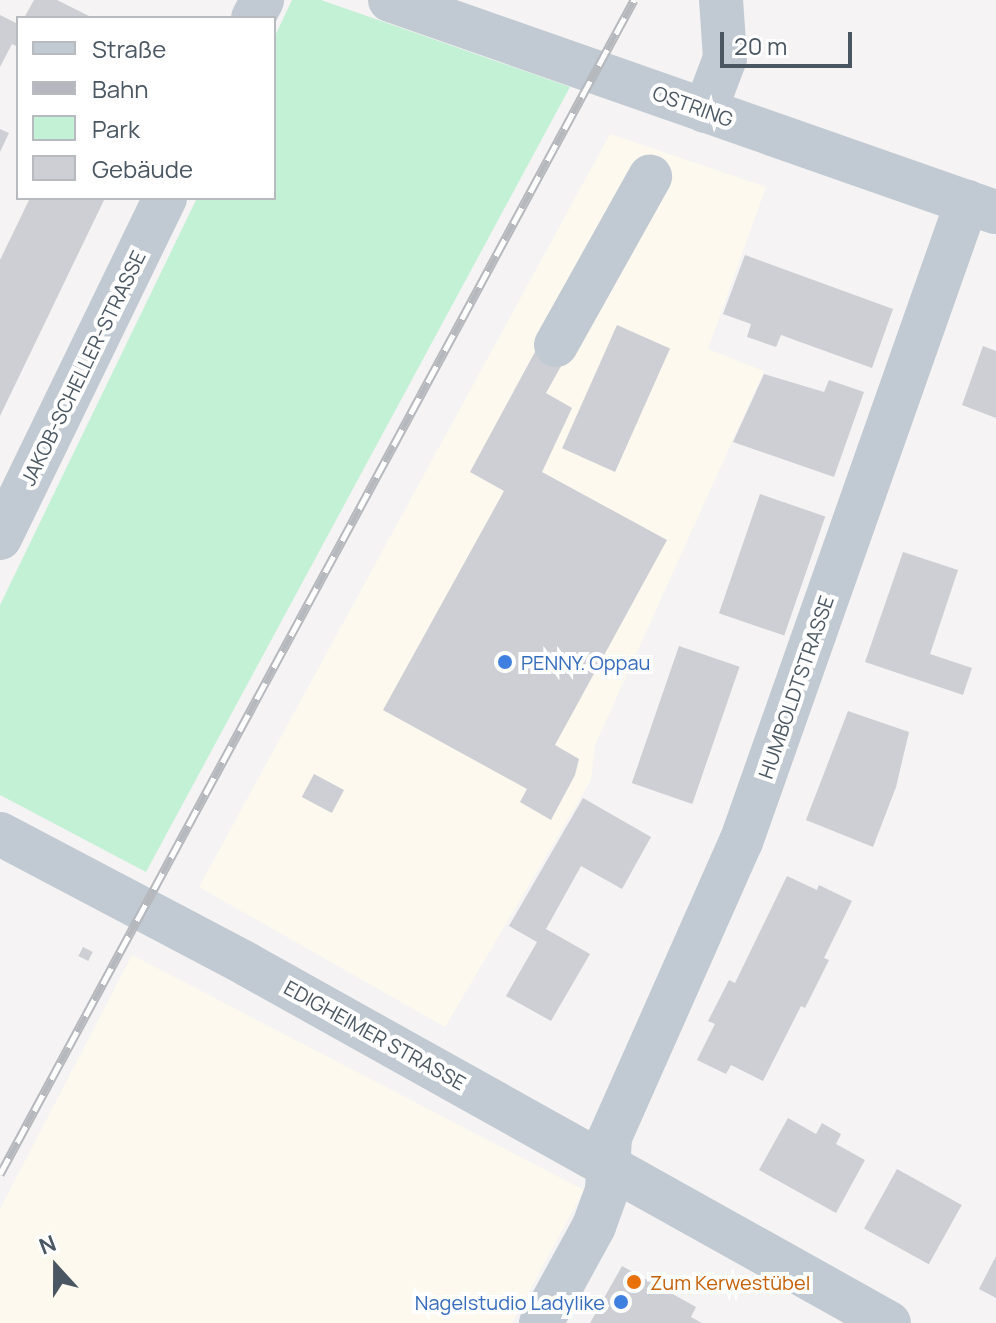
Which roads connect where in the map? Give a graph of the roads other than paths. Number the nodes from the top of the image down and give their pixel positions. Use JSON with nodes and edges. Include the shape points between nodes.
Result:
{"nodes":[{"id":1,"x":390,"y":0,"type":"edge"},
{"id":2,"x":721,"y":0,"type":"edge"},
{"id":3,"x":705,"y":111,"type":"junction"},
{"id":4,"x":650,"y":177,"type":"dead end"},
{"id":5,"x":164,"y":200,"type":"edge"},
{"id":6,"x":982,"y":207,"type":"edge"},
{"id":7,"x":556,"y":345,"type":"dead end"},
{"id":8,"x":0,"y":538,"type":"edge"},
{"id":9,"x":0,"y":834,"type":"edge"},
{"id":10,"x":608,"y":1164,"type":"junction"},
{"id":11,"x":541,"y":1323,"type":"edge"},
{"id":12,"x":889,"y":1323,"type":"edge"}],
"edges":[{"from":1,"to":3,"type":"street","name":"OSTRING"},
{"from":2,"to":3,"type":"street","via":[[725,58]]},
{"from":3,"to":6,"type":"street","name":"OSTRING"},
{"from":4,"to":7,"type":"street"},
{"from":5,"to":8,"type":"street","name":"JAKOB-SCHELLER-STRASSE"},
{"from":6,"to":10,"type":"street","name":"HUMBOLDTSTRASSE","via":[[741,842],[610,1137]]},
{"from":9,"to":10,"type":"street","name":"EDIGHEIMER STRASSE"},
{"from":10,"to":11,"type":"street","via":[[607,1190],[594,1226]]},
{"from":10,"to":12,"type":"street","name":"EDIGHEIMER STRASSE"}]}
